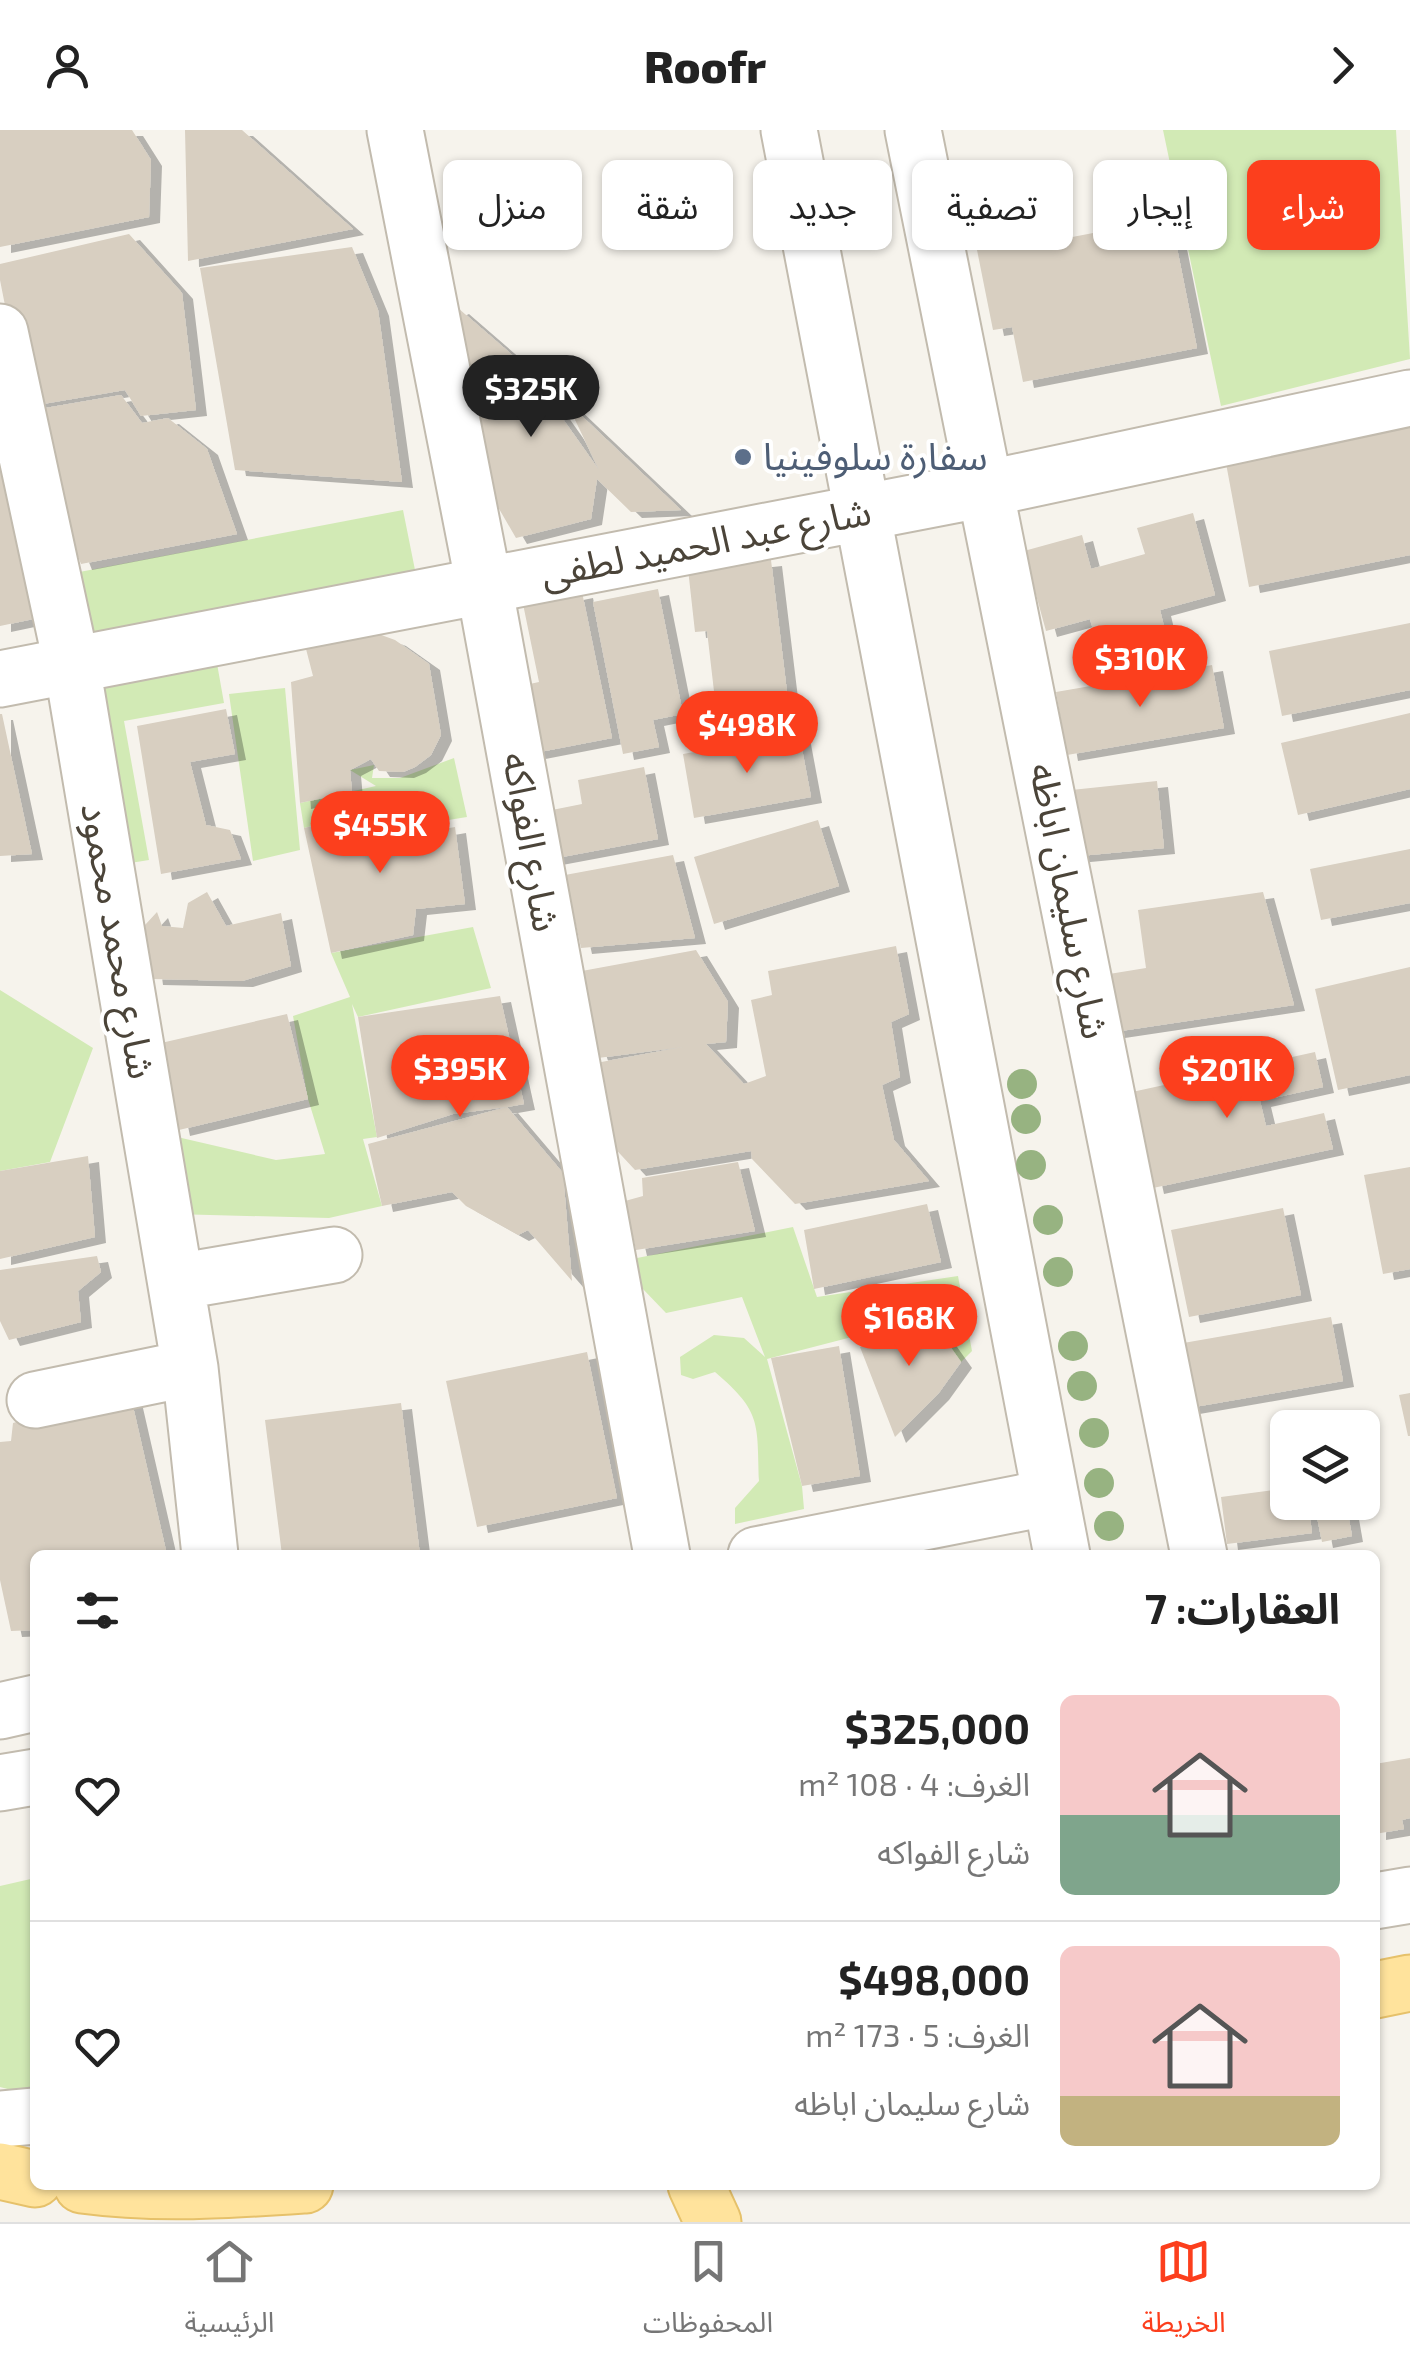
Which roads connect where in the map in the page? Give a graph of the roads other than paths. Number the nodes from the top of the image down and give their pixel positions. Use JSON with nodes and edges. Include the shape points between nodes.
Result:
{"nodes":[{"id":1,"x":395,"y":130,"type":"edge"},
{"id":2,"x":789,"y":130,"type":"edge"},
{"id":3,"x":913,"y":130,"type":"edge"},
{"id":4,"x":0,"y":332,"type":"edge"},
{"id":5,"x":1410,"y":398,"type":"edge"},
{"id":6,"x":985,"y":489,"type":"junction"},
{"id":7,"x":862,"y":512,"type":"junction"},
{"id":8,"x":484,"y":585,"type":"junction"},
{"id":9,"x":72,"y":666,"type":"junction"},
{"id":10,"x":0,"y":680,"type":"edge"},
{"id":11,"x":334,"y":1255,"type":"dead end"},
{"id":12,"x":176,"y":1282,"type":"junction"},
{"id":13,"x":190,"y":1368,"type":"junction"},
{"id":14,"x":35,"y":1400,"type":"dead end"},
{"id":15,"x":1051,"y":1498,"type":"junction"},
{"id":16,"x":209,"y":1550,"type":"edge"},
{"id":17,"x":661,"y":1550,"type":"edge"},
{"id":18,"x":782,"y":1550,"type":"edge"},
{"id":19,"x":1061,"y":1550,"type":"edge"},
{"id":20,"x":1198,"y":1550,"type":"edge"},
{"id":21,"x":30,"y":1704,"type":"edge"},
{"id":22,"x":0,"y":1711,"type":"edge"},
{"id":23,"x":30,"y":1777,"type":"edge"},
{"id":24,"x":0,"y":1783,"type":"edge"},
{"id":25,"x":1410,"y":1895,"type":"edge"},
{"id":26,"x":1380,"y":1900,"type":"edge"},
{"id":27,"x":1410,"y":1983,"type":"edge"},
{"id":28,"x":1380,"y":1989,"type":"edge"},
{"id":29,"x":30,"y":2117,"type":"edge"},
{"id":30,"x":0,"y":2120,"type":"edge"},
{"id":31,"x":0,"y":2171,"type":"edge"},
{"id":32,"x":30,"y":2178,"type":"edge"},
{"id":33,"x":119,"y":2190,"type":"edge"},
{"id":34,"x":239,"y":2190,"type":"edge"},
{"id":35,"x":698,"y":2190,"type":"edge"},
{"id":36,"x":713,"y":2222,"type":"edge"}],
"edges":[{"from":1,"to":8,"type":"street","name":"شارع الفواكه"},
{"from":2,"to":7,"type":"street"},
{"from":3,"to":6,"type":"street","name":"شارع سليمان اباظه"},
{"from":4,"to":9,"type":"street","name":"شارع محمد محمود"},
{"from":5,"to":6,"type":"street","name":"شارع عبد الحميد لطفى"},
{"from":6,"to":7,"type":"street","name":"شارع عبد الحميد لطفى"},
{"from":6,"to":20,"type":"street","name":"شارع سليمان اباظه"},
{"from":7,"to":8,"type":"street","name":"شارع عبد الحميد لطفى"},
{"from":7,"to":15,"type":"street"},
{"from":8,"to":9,"type":"street","name":"شارع عبد الحميد لطفى"},
{"from":8,"to":17,"type":"street","name":"شارع الفواكه"},
{"from":9,"to":10,"type":"street","name":"شارع عبد الحميد لطفى"},
{"from":9,"to":12,"type":"street","name":"شارع محمد محمود"},
{"from":11,"to":12,"type":"street"},
{"from":12,"to":13,"type":"street","name":"شارع محمد محمود"},
{"from":13,"to":14,"type":"street"},
{"from":13,"to":16,"type":"street","name":"شارع محمد محمود"},
{"from":15,"to":18,"type":"street"},
{"from":15,"to":19,"type":"street"},
{"from":21,"to":22,"type":"street"},
{"from":23,"to":24,"type":"street"},
{"from":25,"to":26,"type":"street"},
{"from":27,"to":28,"type":"main road"},
{"from":29,"to":30,"type":"street"},
{"from":31,"to":32,"type":"main road"},
{"from":33,"to":34,"type":"main road"},
{"from":35,"to":36,"type":"main road"}]}
